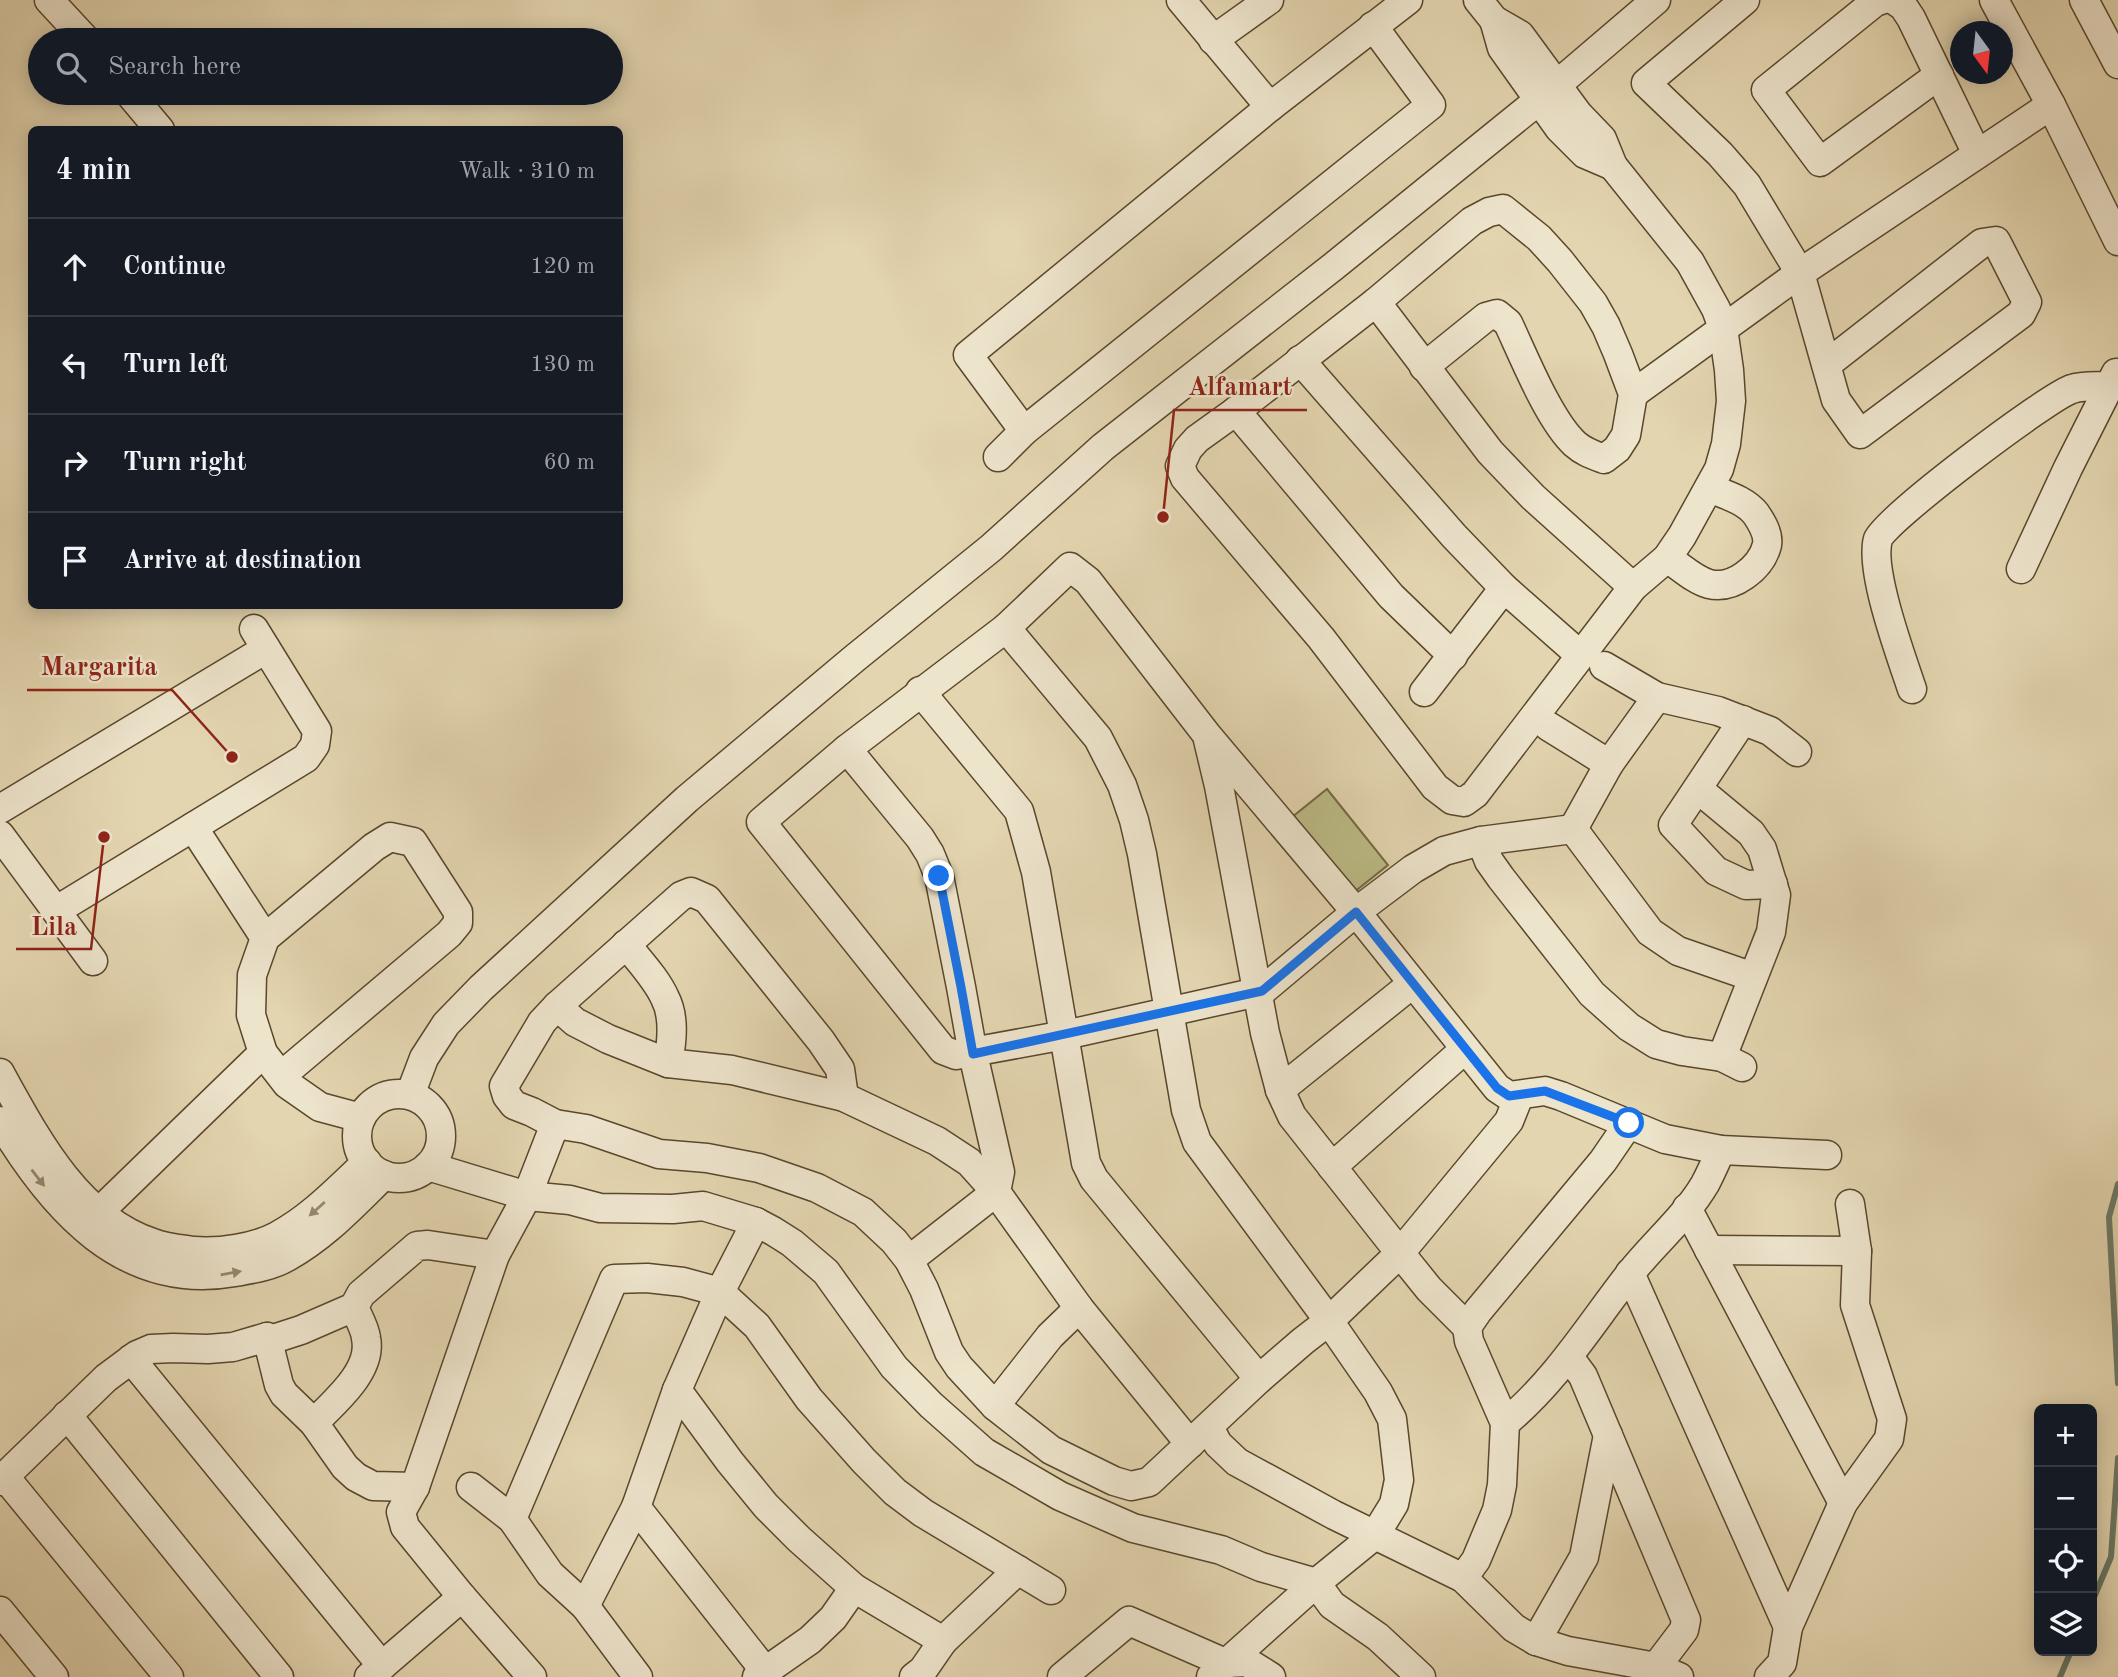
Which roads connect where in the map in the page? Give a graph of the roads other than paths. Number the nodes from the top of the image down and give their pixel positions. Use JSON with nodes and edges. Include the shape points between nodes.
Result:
{"nodes":[{"id":1,"x":48,"y":0,"type":"edge"},
{"id":2,"x":1181,"y":0,"type":"edge"},
{"id":3,"x":1269,"y":0,"type":"edge"},
{"id":4,"x":1408,"y":0,"type":"edge"},
{"id":5,"x":1656,"y":0,"type":"edge"},
{"id":6,"x":1745,"y":0,"type":"edge"},
{"id":7,"x":1881,"y":0,"type":"edge"},
{"id":8,"x":1894,"y":0,"type":"edge"},
{"id":9,"x":1994,"y":0,"type":"edge"},
{"id":10,"x":2084,"y":0,"type":"edge"},
{"id":11,"x":1486,"y":10,"type":"edge"},
{"id":12,"x":1373,"y":26,"type":"junction"},
{"id":13,"x":75,"y":28,"type":"edge"},
{"id":14,"x":1213,"y":40,"type":"junction"},
{"id":15,"x":2118,"y":64,"type":"edge"},
{"id":16,"x":1939,"y":75,"type":"junction"},
{"id":17,"x":1548,"y":93,"type":"junction"},
{"id":18,"x":139,"y":105,"type":"edge"},
{"id":19,"x":2051,"y":105,"type":"junction"},
{"id":20,"x":1270,"y":107,"type":"junction"},
{"id":21,"x":157,"y":126,"type":"edge"},
{"id":22,"x":1977,"y":153,"type":"junction"},
{"id":23,"x":2118,"y":241,"type":"edge"},
{"id":24,"x":1800,"y":273,"type":"junction"},
{"id":25,"x":1376,"y":302,"type":"junction"},
{"id":26,"x":1723,"y":328,"type":"junction"},
{"id":27,"x":1300,"y":360,"type":"junction"},
{"id":28,"x":1826,"y":365,"type":"junction"},
{"id":29,"x":1424,"y":367,"type":"junction"},
{"id":30,"x":2114,"y":378,"type":"edge"},
{"id":31,"x":1633,"y":394,"type":"junction"},
{"id":32,"x":1236,"y":411,"type":"junction"},
{"id":33,"x":1024,"y":431,"type":"junction"},
{"id":34,"x":998,"y":457,"type":"dead end"},
{"id":35,"x":1709,"y":488,"type":"junction"},
{"id":36,"x":1667,"y":558,"type":"junction"},
{"id":37,"x":2021,"y":569,"type":"dead end"},
{"id":38,"x":1633,"y":587,"type":"junction"},
{"id":39,"x":1504,"y":588,"type":"junction"},
{"id":40,"x":1006,"y":628,"type":"junction"},
{"id":41,"x":1453,"y":656,"type":"junction"},
{"id":42,"x":1592,"y":660,"type":"junction"},
{"id":43,"x":1912,"y":689,"type":"dead end"},
{"id":44,"x":920,"y":691,"type":"junction"},
{"id":45,"x":1424,"y":692,"type":"dead end"},
{"id":46,"x":1657,"y":697,"type":"junction"},
{"id":47,"x":1744,"y":720,"type":"junction"},
{"id":48,"x":1548,"y":726,"type":"dead end"},
{"id":49,"x":1207,"y":735,"type":"junction"},
{"id":50,"x":847,"y":749,"type":"junction"},
{"id":51,"x":1797,"y":752,"type":"dead end"},
{"id":52,"x":1609,"y":764,"type":"junction"},
{"id":53,"x":1698,"y":789,"type":"junction"},
{"id":54,"x":0,"y":809,"type":"edge"},
{"id":55,"x":193,"y":827,"type":"junction"},
{"id":56,"x":1573,"y":829,"type":"junction"},
{"id":57,"x":0,"y":835,"type":"edge"},
{"id":58,"x":1481,"y":841,"type":"junction"},
{"id":59,"x":1773,"y":884,"type":"junction"},
{"id":60,"x":57,"y":910,"type":"junction"},
{"id":61,"x":1356,"y":912,"type":"junction"},
{"id":62,"x":265,"y":938,"type":"junction"},
{"id":63,"x":626,"y":944,"type":"junction"},
{"id":64,"x":93,"y":961,"type":"dead end"},
{"id":65,"x":1753,"y":977,"type":"junction"},
{"id":66,"x":1412,"y":984,"type":"junction"},
{"id":67,"x":1257,"y":993,"type":"junction"},
{"id":68,"x":557,"y":1006,"type":"junction"},
{"id":69,"x":1168,"y":1011,"type":"junction"},
{"id":70,"x":1065,"y":1035,"type":"junction"},
{"id":71,"x":1465,"y":1049,"type":"junction"},
{"id":72,"x":263,"y":1053,"type":"junction"},
{"id":73,"x":973,"y":1054,"type":"junction"},
{"id":74,"x":668,"y":1063,"type":"junction"},
{"id":75,"x":0,"y":1073,"type":"edge"},
{"id":76,"x":281,"y":1076,"type":"junction"},
{"id":77,"x":1280,"y":1090,"type":"junction"},
{"id":78,"x":410,"y":1095,"type":"junction"},
{"id":79,"x":1519,"y":1096,"type":"junction"},
{"id":80,"x":844,"y":1097,"type":"junction"},
{"id":81,"x":361,"y":1118,"type":"junction"},
{"id":82,"x":0,"y":1121,"type":"edge"},
{"id":83,"x":1629,"y":1123,"type":"junction"},
{"id":84,"x":555,"y":1124,"type":"junction"},
{"id":85,"x":1721,"y":1150,"type":"junction"},
{"id":86,"x":1827,"y":1155,"type":"dead end"},
{"id":87,"x":428,"y":1166,"type":"junction"},
{"id":88,"x":1332,"y":1167,"type":"junction"},
{"id":89,"x":375,"y":1168,"type":"junction"},
{"id":90,"x":996,"y":1192,"type":"junction"},
{"id":91,"x":527,"y":1196,"type":"junction"},
{"id":92,"x":1850,"y":1204,"type":"dead end"},
{"id":93,"x":1687,"y":1208,"type":"junction"},
{"id":94,"x":99,"y":1212,"type":"junction"},
{"id":95,"x":756,"y":1222,"type":"junction"},
{"id":96,"x":1709,"y":1250,"type":"junction"},
{"id":97,"x":1857,"y":1251,"type":"junction"},
{"id":98,"x":1400,"y":1253,"type":"junction"},
{"id":99,"x":495,"y":1255,"type":"junction"},
{"id":100,"x":909,"y":1260,"type":"junction"},
{"id":101,"x":1630,"y":1273,"type":"junction"},
{"id":102,"x":720,"y":1292,"type":"junction"},
{"id":103,"x":354,"y":1307,"type":"junction"},
{"id":104,"x":1079,"y":1308,"type":"junction"},
{"id":105,"x":1329,"y":1321,"type":"junction"},
{"id":106,"x":1467,"y":1327,"type":"junction"},
{"id":107,"x":267,"y":1337,"type":"junction"},
{"id":108,"x":1569,"y":1357,"type":"junction"},
{"id":109,"x":131,"y":1359,"type":"junction"},
{"id":110,"x":1259,"y":1379,"type":"junction"},
{"id":111,"x":677,"y":1391,"type":"junction"},
{"id":112,"x":995,"y":1406,"type":"junction"},
{"id":113,"x":67,"y":1415,"type":"junction"},
{"id":114,"x":313,"y":1423,"type":"junction"},
{"id":115,"x":1505,"y":1423,"type":"junction"},
{"id":116,"x":1608,"y":1435,"type":"junction"},
{"id":117,"x":1199,"y":1436,"type":"junction"},
{"id":118,"x":2,"y":1479,"type":"edge"},
{"id":119,"x":415,"y":1487,"type":"junction"},
{"id":120,"x":471,"y":1487,"type":"dead end"},
{"id":121,"x":1843,"y":1503,"type":"junction"},
{"id":122,"x":636,"y":1507,"type":"junction"},
{"id":123,"x":512,"y":1519,"type":"junction"},
{"id":124,"x":1375,"y":1535,"type":"junction"},
{"id":125,"x":1018,"y":1570,"type":"junction"},
{"id":126,"x":1463,"y":1578,"type":"junction"},
{"id":127,"x":1316,"y":1583,"type":"junction"},
{"id":128,"x":854,"y":1588,"type":"junction"},
{"id":129,"x":1051,"y":1590,"type":"dead end"},
{"id":130,"x":462,"y":1597,"type":"junction"},
{"id":131,"x":585,"y":1606,"type":"junction"},
{"id":132,"x":0,"y":1611,"type":"edge"},
{"id":133,"x":1788,"y":1628,"type":"junction"},
{"id":134,"x":943,"y":1641,"type":"junction"},
{"id":135,"x":1536,"y":1642,"type":"junction"},
{"id":136,"x":1218,"y":1670,"type":"edge"},
{"id":137,"x":375,"y":1671,"type":"edge"},
{"id":138,"x":1667,"y":1672,"type":"edge"},
{"id":139,"x":522,"y":1674,"type":"edge"},
{"id":140,"x":761,"y":1674,"type":"edge"},
{"id":141,"x":54,"y":1677,"type":"edge"},
{"id":142,"x":169,"y":1677,"type":"edge"},
{"id":143,"x":279,"y":1677,"type":"edge"},
{"id":144,"x":639,"y":1677,"type":"edge"},
{"id":145,"x":914,"y":1677,"type":"edge"},
{"id":146,"x":1062,"y":1677,"type":"edge"},
{"id":147,"x":1271,"y":1677,"type":"edge"},
{"id":148,"x":1421,"y":1677,"type":"edge"},
{"id":149,"x":1769,"y":1677,"type":"edge"}],
"edges":[{"from":1,"to":13,"type":"street"},
{"from":2,"to":14,"type":"street"},
{"from":3,"to":14,"type":"street"},
{"from":4,"to":12,"type":"street"},
{"from":5,"to":17,"type":"street"},
{"from":6,"to":24,"type":"street","via":[[1646,83],[1747,185]]},
{"from":7,"to":16,"type":"street","via":[[1766,90],[1820,162]]},
{"from":8,"to":16,"type":"street","via":[[1911,18]]},
{"from":9,"to":19,"type":"street"},
{"from":10,"to":15,"type":"street"},
{"from":11,"to":17,"type":"street","via":[[1502,48]]},
{"from":12,"to":20,"type":"street"},
{"from":12,"to":33,"type":"street","via":[[1431,105]]},
{"from":14,"to":20,"type":"street"},
{"from":16,"to":22,"type":"street"},
{"from":17,"to":26,"type":"street","via":[[1559,128],[1584,154],[1613,166],[1690,262]]},
{"from":17,"to":78,"type":"street","via":[[1103,447],[991,548],[687,799],[446,1024],[424,1058]]},
{"from":18,"to":21,"type":"street"},
{"from":19,"to":22,"type":"street"},
{"from":19,"to":23,"type":"street"},
{"from":20,"to":33,"type":"street","via":[[968,355]]},
{"from":22,"to":24,"type":"street"},
{"from":24,"to":26,"type":"street"},
{"from":24,"to":28,"type":"street"},
{"from":25,"to":27,"type":"street"},
{"from":25,"to":29,"type":"street"},
{"from":25,"to":31,"type":"street","via":[[1472,221],[1503,209],[1546,245],[1593,303]]},
{"from":26,"to":31,"type":"street"},
{"from":26,"to":35,"type":"street","via":[[1731,401],[1726,444]]},
{"from":27,"to":32,"type":"street"},
{"from":27,"to":39,"type":"street"},
{"from":28,"to":28,"type":"street","via":[[1836,400],[1860,434],[2021,314],[2026,302],[1996,241],[1982,243]]},
{"from":29,"to":31,"type":"street","via":[[1486,317],[1497,314],[1508,323],[1565,433],[1590,454],[1604,459],[1626,435]]},
{"from":29,"to":38,"type":"street","via":[[1513,477]]},
{"from":30,"to":37,"type":"street"},
{"from":30,"to":43,"type":"street","via":[[2071,389],[2022,419],[1878,535],[1879,575]]},
{"from":32,"to":41,"type":"street","via":[[1391,596]]},
{"from":32,"to":42,"type":"street","via":[[1188,449],[1180,466],[1185,478],[1321,638],[1435,787],[1452,800],[1464,802],[1475,794]]},
{"from":33,"to":34,"type":"street"},
{"from":35,"to":36,"type":"street"},
{"from":35,"to":36,"type":"street","via":[[1742,502],[1759,518],[1767,544],[1759,561],[1749,572],[1722,586],[1702,581]]},
{"from":36,"to":38,"type":"street"},
{"from":38,"to":42,"type":"street"},
{"from":39,"to":41,"type":"street"},
{"from":39,"to":42,"type":"street"},
{"from":40,"to":44,"type":"street"},
{"from":40,"to":49,"type":"street","via":[[1070,567],[1088,581]]},
{"from":40,"to":69,"type":"street","via":[[1098,738],[1122,785],[1142,854]]},
{"from":41,"to":45,"type":"street"},
{"from":42,"to":46,"type":"street"},
{"from":44,"to":50,"type":"street"},
{"from":44,"to":70,"type":"street","via":[[1019,811],[1036,873]]},
{"from":46,"to":47,"type":"street"},
{"from":46,"to":52,"type":"street"},
{"from":47,"to":51,"type":"street","via":[[1770,731]]},
{"from":47,"to":53,"type":"street"},
{"from":48,"to":52,"type":"street"},
{"from":49,"to":61,"type":"street"},
{"from":49,"to":67,"type":"street"},
{"from":50,"to":73,"type":"street","via":[[930,854],[939,876]]},
{"from":50,"to":73,"type":"street","via":[[761,822],[943,1050]]},
{"from":52,"to":56,"type":"street"},
{"from":53,"to":59,"type":"street","via":[[1751,833],[1762,849]]},
{"from":53,"to":59,"type":"street","via":[[1673,825],[1716,871],[1746,885]]},
{"from":54,"to":55,"type":"street","via":[[260,639],[317,731],[315,745],[306,758]]},
{"from":55,"to":60,"type":"street"},
{"from":55,"to":62,"type":"street"},
{"from":56,"to":58,"type":"street"},
{"from":56,"to":65,"type":"street","via":[[1650,932],[1678,951]]},
{"from":57,"to":60,"type":"street"},
{"from":58,"to":61,"type":"street","via":[[1444,851]]},
{"from":58,"to":65,"type":"street","via":[[1501,878],[1592,994],[1611,1014],[1657,1044],[1732,1062]]},
{"from":59,"to":65,"type":"street","via":[[1771,932]]},
{"from":60,"to":64,"type":"street"},
{"from":61,"to":66,"type":"street"},
{"from":61,"to":67,"type":"street"},
{"from":62,"to":72,"type":"street","via":[[252,975],[251,1015]]},
{"from":62,"to":76,"type":"street","via":[[390,837],[413,842],[458,912],[458,923],[449,934]]},
{"from":63,"to":68,"type":"street"},
{"from":63,"to":74,"type":"street","via":[[666,999],[672,1022]]},
{"from":63,"to":80,"type":"street","via":[[681,895],[691,892],[707,899],[827,1050],[840,1069]]},
{"from":66,"to":71,"type":"street"},
{"from":66,"to":77,"type":"street"},
{"from":67,"to":69,"type":"street"},
{"from":67,"to":77,"type":"street"},
{"from":68,"to":74,"type":"street","via":[[575,1022],[608,1039]]},
{"from":68,"to":84,"type":"street","via":[[542,1022],[504,1086],[514,1105]]},
{"from":69,"to":70,"type":"street"},
{"from":69,"to":105,"type":"street","via":[[1186,1110],[1197,1142]]},
{"from":70,"to":73,"type":"street"},
{"from":70,"to":110,"type":"street","via":[[1086,1163],[1094,1179]]},
{"from":71,"to":79,"type":"street","via":[[1497,1088]]},
{"from":71,"to":88,"type":"street"},
{"from":72,"to":76,"type":"street"},
{"from":72,"to":94,"type":"street"},
{"from":73,"to":90,"type":"street","via":[[1000,1172]]},
{"from":74,"to":80,"type":"street","via":[[732,1070]]},
{"from":75,"to":94,"type":"street","via":[[56,1165]]},
{"from":76,"to":81,"type":"street","via":[[320,1107]]},
{"from":77,"to":88,"type":"street","via":[[1292,1116]]},
{"from":78,"to":81,"type":"street","via":[[376,1101]]},
{"from":78,"to":87,"type":"street","via":[[429,1106],[440,1124],[440,1146]]},
{"from":79,"to":83,"type":"street","via":[[1545,1091]]},
{"from":79,"to":98,"type":"street","via":[[1509,1121]]},
{"from":80,"to":90,"type":"street","via":[[937,1141],[969,1162]]},
{"from":81,"to":89,"type":"street","via":[[358,1141]]},
{"from":82,"to":89,"type":"street","one_way":true,"via":[[40,1181],[88,1233],[130,1258],[176,1272],[214,1276],[284,1259],[326,1232]]},
{"from":83,"to":85,"type":"street","via":[[1665,1139]]},
{"from":83,"to":106,"type":"street"},
{"from":84,"to":91,"type":"street"},
{"from":84,"to":100,"type":"street","via":[[586,1129],[659,1154],[730,1162],[793,1178],[863,1212]]},
{"from":85,"to":86,"type":"street"},
{"from":85,"to":93,"type":"street"},
{"from":87,"to":89,"type":"street","via":[[407,1177]]},
{"from":87,"to":91,"type":"street"},
{"from":88,"to":98,"type":"street"},
{"from":89,"to":94,"type":"street","one_way":true,"via":[[274,1238],[213,1253],[152,1243]]},
{"from":90,"to":100,"type":"street"},
{"from":90,"to":104,"type":"street"},
{"from":91,"to":95,"type":"street","via":[[600,1208],[703,1206]]},
{"from":91,"to":99,"type":"street"},
{"from":92,"to":97,"type":"street"},
{"from":93,"to":96,"type":"street"},
{"from":93,"to":101,"type":"street"},
{"from":95,"to":102,"type":"street"},
{"from":95,"to":127,"type":"street","via":[[792,1243],[826,1272],[894,1367],[984,1452],[1060,1496],[1133,1528],[1221,1550]]},
{"from":96,"to":97,"type":"street"},
{"from":96,"to":121,"type":"street"},
{"from":97,"to":121,"type":"street","via":[[1855,1305],[1892,1419],[1889,1438]]},
{"from":98,"to":105,"type":"street"},
{"from":98,"to":106,"type":"street"},
{"from":99,"to":103,"type":"street","via":[[417,1246],[361,1294]]},
{"from":99,"to":119,"type":"street"},
{"from":100,"to":112,"type":"street","via":[[949,1352]]},
{"from":101,"to":108,"type":"street"},
{"from":101,"to":133,"type":"street"},
{"from":102,"to":111,"type":"street"},
{"from":102,"to":123,"type":"street","via":[[683,1282],[614,1279]]},
{"from":102,"to":125,"type":"street","via":[[757,1325],[809,1399],[895,1492]]},
{"from":103,"to":107,"type":"street","via":[[301,1330],[270,1340]]},
{"from":103,"to":114,"type":"street","via":[[366,1338],[360,1370]]},
{"from":104,"to":112,"type":"street","via":[[1050,1336]]},
{"from":104,"to":117,"type":"street"},
{"from":105,"to":110,"type":"street"},
{"from":105,"to":124,"type":"street","via":[[1392,1419],[1399,1480],[1394,1504]]},
{"from":106,"to":115,"type":"street"},
{"from":107,"to":109,"type":"street","via":[[233,1347],[151,1349]]},
{"from":107,"to":114,"type":"street","via":[[279,1385]]},
{"from":108,"to":115,"type":"street"},
{"from":108,"to":116,"type":"street","via":[[1583,1376]]},
{"from":109,"to":113,"type":"street"},
{"from":109,"to":137,"type":"street"},
{"from":110,"to":117,"type":"street"},
{"from":111,"to":122,"type":"street"},
{"from":111,"to":128,"type":"street","via":[[766,1506]]},
{"from":112,"to":117,"type":"street","via":[[1051,1450],[1131,1486],[1149,1482]]},
{"from":113,"to":118,"type":"street"},
{"from":113,"to":143,"type":"street"},
{"from":114,"to":119,"type":"street","via":[[356,1477],[373,1486]]},
{"from":115,"to":126,"type":"street","via":[[1497,1510],[1476,1560]]},
{"from":116,"to":135,"type":"street","via":[[1584,1557]]},
{"from":116,"to":138,"type":"street","via":[[1686,1620]]},
{"from":117,"to":124,"type":"street","via":[[1218,1444],[1237,1462]]},
{"from":118,"to":142,"type":"street"},
{"from":119,"to":130,"type":"street","via":[[401,1512],[405,1527]]},
{"from":120,"to":123,"type":"street"},
{"from":121,"to":133,"type":"street"},
{"from":122,"to":131,"type":"street"},
{"from":122,"to":140,"type":"street"},
{"from":123,"to":131,"type":"street","via":[[550,1574]]},
{"from":124,"to":126,"type":"street"},
{"from":124,"to":127,"type":"street"},
{"from":125,"to":129,"type":"street"},
{"from":125,"to":134,"type":"street"},
{"from":126,"to":135,"type":"street","via":[[1514,1628]]},
{"from":127,"to":136,"type":"street"},
{"from":127,"to":148,"type":"street","via":[[1332,1605],[1378,1636]]},
{"from":128,"to":134,"type":"street"},
{"from":128,"to":140,"type":"street","via":[[810,1640]]},
{"from":130,"to":137,"type":"street"},
{"from":130,"to":139,"type":"street"},
{"from":131,"to":144,"type":"street"},
{"from":132,"to":141,"type":"street"},
{"from":133,"to":149,"type":"street","via":[[1782,1663]]},
{"from":134,"to":145,"type":"street"},
{"from":135,"to":138,"type":"street"},
{"from":136,"to":146,"type":"street","via":[[1129,1621]]},
{"from":136,"to":147,"type":"street","via":[[1247,1662]]}]}
